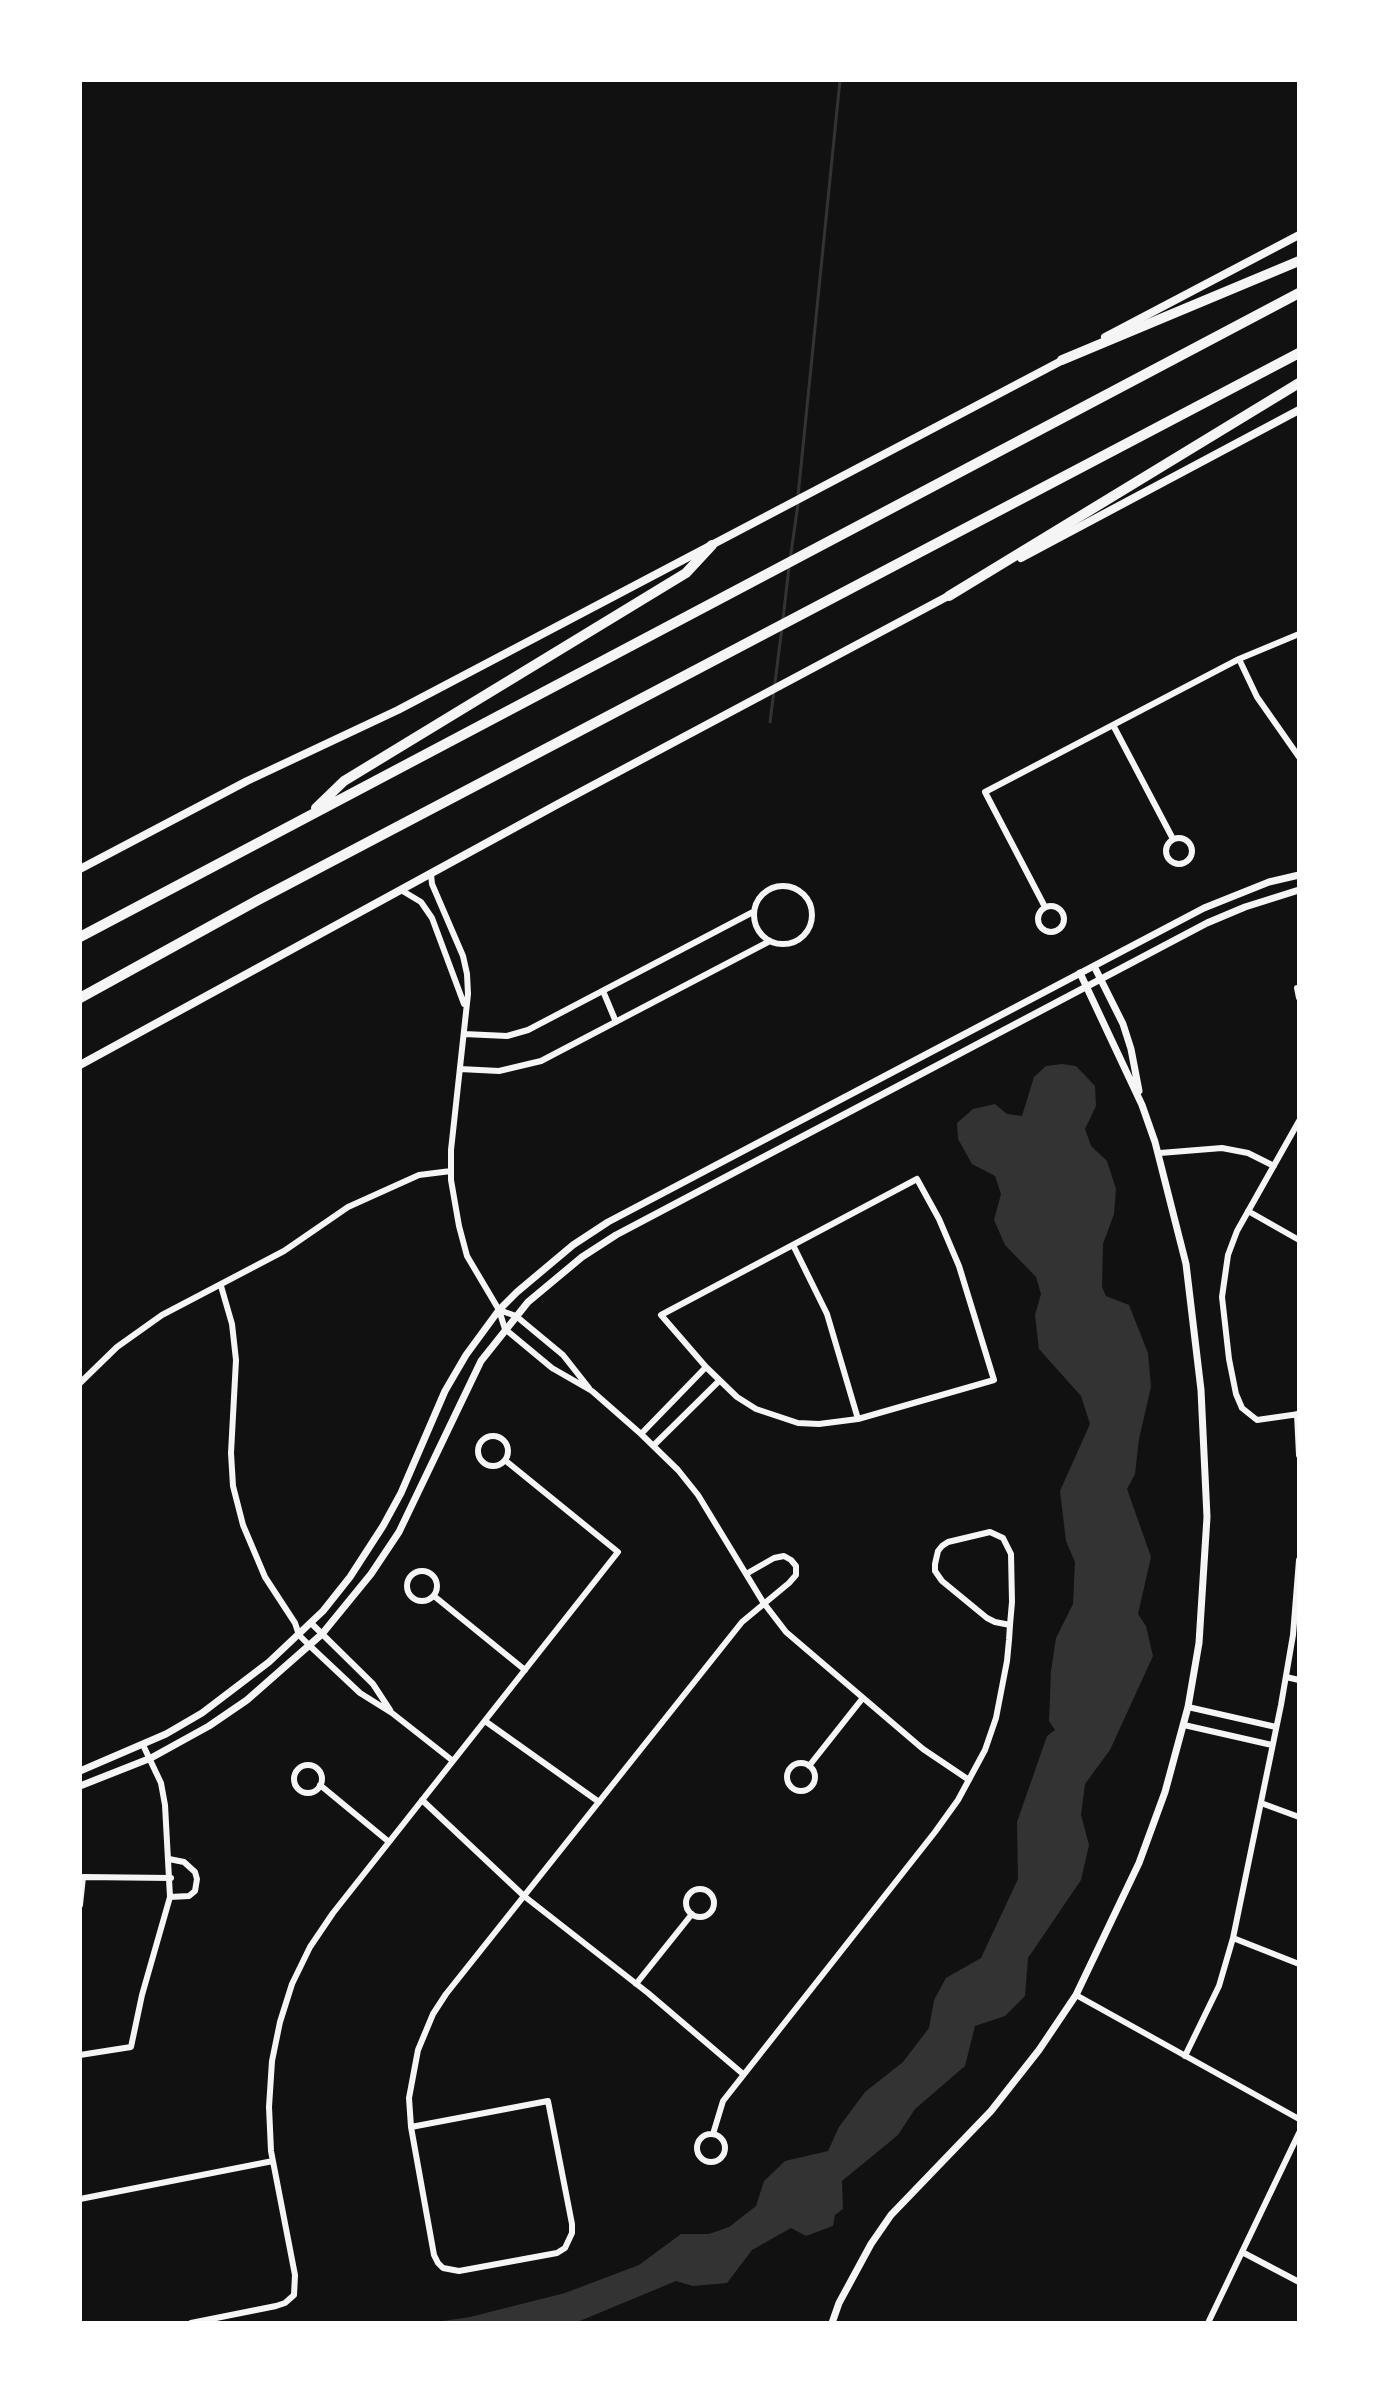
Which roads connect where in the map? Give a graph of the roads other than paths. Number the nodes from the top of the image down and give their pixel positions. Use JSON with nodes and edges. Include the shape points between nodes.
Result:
{"nodes":[{"id":1,"x":1299,"y":235,"type":"edge"},
{"id":2,"x":1299,"y":261,"type":"edge"},
{"id":3,"x":1299,"y":293,"type":"edge"},
{"id":4,"x":1299,"y":353,"type":"edge"},
{"id":5,"x":1062,"y":360,"type":"junction"},
{"id":6,"x":1299,"y":383,"type":"edge"},
{"id":7,"x":1299,"y":410,"type":"edge"},
{"id":8,"x":712,"y":545,"type":"junction"},
{"id":9,"x":949,"y":596,"type":"junction"},
{"id":10,"x":1299,"y":634,"type":"edge"},
{"id":11,"x":1239,"y":659,"type":"junction"},
{"id":12,"x":1113,"y":725,"type":"junction"},
{"id":13,"x":1299,"y":757,"type":"edge"},
{"id":14,"x":307,"y":817,"type":"junction"},
{"id":15,"x":1173,"y":839,"type":"junction"},
{"id":16,"x":80,"y":869,"type":"edge"},
{"id":17,"x":431,"y":874,"type":"junction"},
{"id":18,"x":1299,"y":875,"type":"edge"},
{"id":19,"x":401,"y":890,"type":"junction"},
{"id":20,"x":1299,"y":890,"type":"edge"},
{"id":21,"x":1045,"y":907,"type":"junction"},
{"id":22,"x":753,"y":912,"type":"junction"},
{"id":23,"x":80,"y":937,"type":"edge"},
{"id":24,"x":770,"y":941,"type":"junction"},
{"id":25,"x":1094,"y":966,"type":"junction"},
{"id":26,"x":1080,"y":973,"type":"junction"},
{"id":27,"x":1101,"y":979,"type":"junction"},
{"id":28,"x":1088,"y":986,"type":"junction"},
{"id":29,"x":1298,"y":988,"type":"edge"},
{"id":30,"x":603,"y":991,"type":"junction"},
{"id":31,"x":80,"y":998,"type":"edge"},
{"id":32,"x":1299,"y":998,"type":"edge"},
{"id":33,"x":465,"y":1007,"type":"junction"},
{"id":34,"x":616,"y":1022,"type":"junction"},
{"id":35,"x":464,"y":1034,"type":"junction"},
{"id":36,"x":80,"y":1065,"type":"edge"},
{"id":37,"x":460,"y":1069,"type":"junction"},
{"id":38,"x":1142,"y":1105,"type":"junction"},
{"id":39,"x":1299,"y":1121,"type":"edge"},
{"id":40,"x":1160,"y":1153,"type":"junction"},
{"id":41,"x":1274,"y":1166,"type":"junction"},
{"id":42,"x":451,"y":1171,"type":"junction"},
{"id":43,"x":1248,"y":1211,"type":"junction"},
{"id":44,"x":1299,"y":1240,"type":"edge"},
{"id":45,"x":793,"y":1245,"type":"junction"},
{"id":46,"x":221,"y":1286,"type":"junction"},
{"id":47,"x":499,"y":1310,"type":"junction"},
{"id":48,"x":516,"y":1316,"type":"junction"},
{"id":49,"x":505,"y":1329,"type":"junction"},
{"id":50,"x":706,"y":1367,"type":"junction"},
{"id":51,"x":719,"y":1381,"type":"junction"},
{"id":52,"x":80,"y":1383,"type":"edge"},
{"id":53,"x":592,"y":1391,"type":"junction"},
{"id":54,"x":1298,"y":1414,"type":"edge"},
{"id":55,"x":858,"y":1419,"type":"junction"},
{"id":56,"x":641,"y":1434,"type":"junction"},
{"id":57,"x":653,"y":1446,"type":"junction"},
{"id":58,"x":1299,"y":1455,"type":"edge"},
{"id":59,"x":506,"y":1461,"type":"junction"},
{"id":60,"x":1299,"y":1560,"type":"edge"},
{"id":61,"x":746,"y":1574,"type":"junction"},
{"id":62,"x":434,"y":1596,"type":"junction"},
{"id":63,"x":763,"y":1602,"type":"junction"},
{"id":64,"x":311,"y":1623,"type":"junction"},
{"id":65,"x":1010,"y":1625,"type":"junction"},
{"id":66,"x":322,"y":1634,"type":"junction"},
{"id":67,"x":299,"y":1635,"type":"junction"},
{"id":68,"x":310,"y":1646,"type":"junction"},
{"id":69,"x":525,"y":1670,"type":"junction"},
{"id":70,"x":1286,"y":1677,"type":"junction"},
{"id":71,"x":1299,"y":1680,"type":"edge"},
{"id":72,"x":862,"y":1699,"type":"junction"},
{"id":73,"x":1188,"y":1707,"type":"junction"},
{"id":74,"x":392,"y":1713,"type":"junction"},
{"id":75,"x":485,"y":1721,"type":"junction"},
{"id":76,"x":1184,"y":1725,"type":"junction"},
{"id":77,"x":1276,"y":1727,"type":"junction"},
{"id":78,"x":143,"y":1745,"type":"junction"},
{"id":79,"x":1272,"y":1745,"type":"junction"},
{"id":80,"x":151,"y":1758,"type":"junction"},
{"id":81,"x":453,"y":1761,"type":"junction"},
{"id":82,"x":809,"y":1766,"type":"junction"},
{"id":83,"x":80,"y":1771,"type":"edge"},
{"id":84,"x":969,"y":1780,"type":"junction"},
{"id":85,"x":320,"y":1785,"type":"junction"},
{"id":86,"x":80,"y":1786,"type":"edge"},
{"id":87,"x":422,"y":1800,"type":"junction"},
{"id":88,"x":599,"y":1802,"type":"junction"},
{"id":89,"x":1261,"y":1803,"type":"junction"},
{"id":90,"x":1299,"y":1817,"type":"edge"},
{"id":91,"x":389,"y":1842,"type":"junction"},
{"id":92,"x":169,"y":1859,"type":"junction"},
{"id":93,"x":171,"y":1878,"type":"junction"},
{"id":94,"x":524,"y":1896,"type":"junction"},
{"id":95,"x":170,"y":1897,"type":"junction"},
{"id":96,"x":80,"y":1905,"type":"edge"},
{"id":97,"x":692,"y":1914,"type":"junction"},
{"id":98,"x":1233,"y":1938,"type":"junction"},
{"id":99,"x":1299,"y":1964,"type":"edge"},
{"id":100,"x":636,"y":1984,"type":"junction"},
{"id":101,"x":1076,"y":1995,"type":"junction"},
{"id":102,"x":80,"y":2055,"type":"edge"},
{"id":103,"x":1185,"y":2056,"type":"junction"},
{"id":104,"x":743,"y":2074,"type":"junction"},
{"id":105,"x":1299,"y":2119,"type":"edge"},
{"id":106,"x":411,"y":2127,"type":"junction"},
{"id":107,"x":1299,"y":2133,"type":"edge"},
{"id":108,"x":713,"y":2134,"type":"junction"},
{"id":109,"x":273,"y":2161,"type":"junction"},
{"id":110,"x":80,"y":2199,"type":"edge"},
{"id":111,"x":1242,"y":2252,"type":"junction"},
{"id":112,"x":1299,"y":2282,"type":"edge"},
{"id":113,"x":191,"y":2323,"type":"edge"},
{"id":114,"x":832,"y":2323,"type":"edge"},
{"id":115,"x":1208,"y":2323,"type":"edge"}],
"edges":[{"from":1,"to":5,"type":"main road"},
{"from":2,"to":5,"type":"highway"},
{"from":3,"to":14,"type":"highway"},
{"from":4,"to":31,"type":"highway"},
{"from":5,"to":8,"type":"main road"},
{"from":6,"to":9,"type":"highway"},
{"from":7,"to":9,"type":"main road"},
{"from":8,"to":14,"type":"highway","via":[[686,573],[344,781]]},
{"from":8,"to":16,"type":"main road"},
{"from":9,"to":17,"type":"main road"},
{"from":10,"to":11,"type":"street"},
{"from":11,"to":12,"type":"street"},
{"from":11,"to":13,"type":"street","via":[[1257,697]]},
{"from":12,"to":15,"type":"street"},
{"from":12,"to":21,"type":"street","via":[[985,792]]},
{"from":14,"to":23,"type":"highway"},
{"from":15,"to":15,"type":"street","via":[[1168,857],[1186,862],[1191,845],[1183,838]]},
{"from":17,"to":19,"type":"main road"},
{"from":17,"to":33,"type":"street","via":[[463,956]]},
{"from":18,"to":25,"type":"street","via":[[1204,908]]},
{"from":19,"to":33,"type":"street","via":[[421,902],[432,918]]},
{"from":19,"to":36,"type":"main road"},
{"from":20,"to":27,"type":"street","via":[[1207,923]]},
{"from":21,"to":21,"type":"street","via":[[1040,925],[1058,930],[1063,912]]},
{"from":22,"to":24,"type":"street","via":[[758,931]]},
{"from":22,"to":24,"type":"street","via":[[761,895],[777,886],[796,888],[809,901],[812,919],[802,937],[784,944]]},
{"from":22,"to":30,"type":"street"},
{"from":24,"to":34,"type":"street"},
{"from":25,"to":26,"type":"street"},
{"from":25,"to":27,"type":"street"},
{"from":26,"to":28,"type":"street"},
{"from":26,"to":47,"type":"street","via":[[608,1222],[540,1269]]},
{"from":27,"to":28,"type":"street"},
{"from":27,"to":38,"type":"street","via":[[1123,1024]]},
{"from":28,"to":38,"type":"street"},
{"from":28,"to":48,"type":"street","via":[[616,1235],[551,1280]]},
{"from":29,"to":32,"type":"street"},
{"from":30,"to":34,"type":"street"},
{"from":30,"to":35,"type":"street","via":[[528,1030],[507,1036]]},
{"from":33,"to":35,"type":"street"},
{"from":34,"to":37,"type":"street","via":[[518,1068]]},
{"from":35,"to":37,"type":"street"},
{"from":37,"to":42,"type":"street"},
{"from":38,"to":40,"type":"street"},
{"from":39,"to":41,"type":"street"},
{"from":40,"to":41,"type":"street","via":[[1222,1148]]},
{"from":40,"to":73,"type":"street","via":[[1186,1264],[1205,1460],[1204,1582]]},
{"from":41,"to":43,"type":"street"},
{"from":42,"to":46,"type":"street","via":[[419,1175],[370,1195]]},
{"from":42,"to":47,"type":"street","via":[[467,1256]]},
{"from":43,"to":44,"type":"street"},
{"from":43,"to":54,"type":"street","via":[[1228,1255],[1222,1297],[1236,1394],[1242,1408],[1257,1420]]},
{"from":45,"to":50,"type":"street","via":[[661,1315]]},
{"from":45,"to":55,"type":"street","via":[[827,1314]]},
{"from":45,"to":55,"type":"street","via":[[917,1179],[959,1266],[994,1380]]},
{"from":46,"to":52,"type":"street","via":[[162,1315],[117,1347]]},
{"from":46,"to":67,"type":"street","via":[[236,1360],[233,1486],[253,1553]]},
{"from":47,"to":48,"type":"street"},
{"from":47,"to":49,"type":"street"},
{"from":47,"to":64,"type":"street","via":[[445,1391],[383,1526]]},
{"from":48,"to":49,"type":"street"},
{"from":48,"to":53,"type":"street","via":[[563,1355]]},
{"from":49,"to":53,"type":"street","via":[[552,1368]]},
{"from":49,"to":66,"type":"street","via":[[474,1375],[399,1532]]},
{"from":50,"to":51,"type":"street"},
{"from":50,"to":56,"type":"street"},
{"from":51,"to":55,"type":"street","via":[[756,1409],[798,1423]]},
{"from":51,"to":57,"type":"street"},
{"from":53,"to":56,"type":"street"},
{"from":54,"to":58,"type":"street"},
{"from":56,"to":57,"type":"street"},
{"from":57,"to":61,"type":"street","via":[[698,1495]]},
{"from":59,"to":59,"type":"street","via":[[509,1449],[503,1439],[491,1436],[481,1442],[478,1453],[484,1464],[496,1467]]},
{"from":59,"to":69,"type":"street","via":[[618,1552]]},
{"from":60,"to":70,"type":"street"},
{"from":61,"to":63,"type":"street"},
{"from":61,"to":63,"type":"street","via":[[784,1556],[796,1566],[789,1583]]},
{"from":62,"to":62,"type":"street","via":[[437,1581],[430,1572],[410,1576],[406,1585],[412,1598],[426,1601]]},
{"from":62,"to":69,"type":"street"},
{"from":63,"to":72,"type":"street","via":[[786,1632]]},
{"from":63,"to":88,"type":"street"},
{"from":64,"to":66,"type":"street"},
{"from":64,"to":67,"type":"street"},
{"from":65,"to":65,"type":"street","via":[[987,1618],[942,1581],[935,1571],[938,1551],[948,1542],[983,1532],[1003,1538],[1011,1554]]},
{"from":65,"to":84,"type":"street","via":[[996,1718]]},
{"from":66,"to":68,"type":"street"},
{"from":66,"to":74,"type":"street","via":[[373,1684]]},
{"from":67,"to":68,"type":"street"},
{"from":67,"to":78,"type":"street","via":[[227,1695]]},
{"from":68,"to":74,"type":"street","via":[[360,1693]]},
{"from":68,"to":80,"type":"street","via":[[247,1700]]},
{"from":69,"to":75,"type":"street"},
{"from":70,"to":71,"type":"street"},
{"from":70,"to":77,"type":"street"},
{"from":72,"to":82,"type":"street"},
{"from":72,"to":84,"type":"street"},
{"from":73,"to":76,"type":"street"},
{"from":73,"to":77,"type":"street"},
{"from":74,"to":81,"type":"street"},
{"from":75,"to":81,"type":"street"},
{"from":75,"to":88,"type":"street"},
{"from":76,"to":79,"type":"street"},
{"from":76,"to":101,"type":"street","via":[[1139,1863]]},
{"from":77,"to":79,"type":"street"},
{"from":78,"to":80,"type":"street"},
{"from":78,"to":83,"type":"street"},
{"from":79,"to":89,"type":"street"},
{"from":80,"to":86,"type":"street"},
{"from":80,"to":92,"type":"street","via":[[165,1805]]},
{"from":81,"to":87,"type":"street"},
{"from":82,"to":82,"type":"street","via":[[799,1763],[789,1769],[792,1788],[812,1786],[815,1775]]},
{"from":84,"to":104,"type":"street","via":[[935,1832]]},
{"from":85,"to":85,"type":"street","via":[[321,1774],[314,1766],[303,1765],[295,1773],[294,1783],[301,1791],[312,1792]]},
{"from":85,"to":91,"type":"street"},
{"from":87,"to":91,"type":"street"},
{"from":87,"to":94,"type":"street"},
{"from":88,"to":94,"type":"street"},
{"from":89,"to":90,"type":"street"},
{"from":89,"to":98,"type":"street"},
{"from":91,"to":109,"type":"street","via":[[333,1913],[292,1984],[272,2061]]},
{"from":92,"to":93,"type":"street"},
{"from":92,"to":95,"type":"street","via":[[184,1862],[197,1879],[189,1896]]},
{"from":93,"to":95,"type":"street"},
{"from":93,"to":96,"type":"street","via":[[83,1877]]},
{"from":94,"to":100,"type":"street"},
{"from":94,"to":106,"type":"street","via":[[429,2022],[412,2072]]},
{"from":95,"to":102,"type":"street","via":[[131,2047]]},
{"from":97,"to":97,"type":"street","via":[[712,1911],[714,1900],[708,1892],[698,1889],[689,1895]]},
{"from":97,"to":100,"type":"street"},
{"from":98,"to":99,"type":"street"},
{"from":98,"to":103,"type":"street","via":[[1219,1986]]},
{"from":100,"to":104,"type":"street"},
{"from":101,"to":103,"type":"street"},
{"from":101,"to":114,"type":"street","via":[[991,2111],[891,2215]]},
{"from":103,"to":105,"type":"street"},
{"from":104,"to":108,"type":"street","via":[[723,2101]]},
{"from":106,"to":106,"type":"street","via":[[548,2101],[572,2224],[570,2241],[557,2253],[459,2271],[443,2268],[434,2255]]},
{"from":107,"to":111,"type":"street"},
{"from":108,"to":108,"type":"street","via":[[703,2136],[697,2146],[709,2162],[725,2150],[722,2139]]},
{"from":109,"to":110,"type":"street"},
{"from":109,"to":113,"type":"street","via":[[295,2275],[294,2295],[276,2306]]},
{"from":111,"to":112,"type":"street"},
{"from":111,"to":115,"type":"street"}]}
